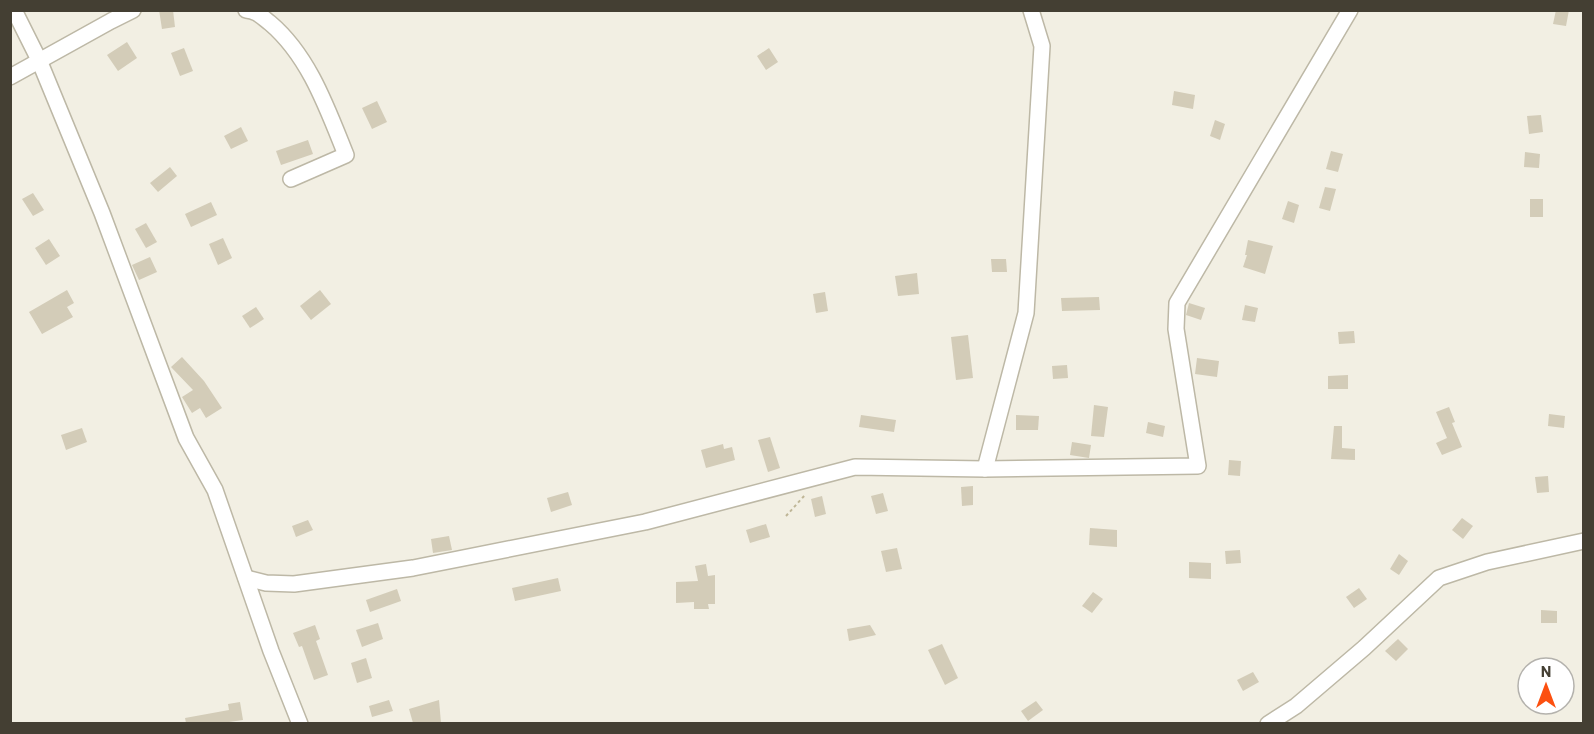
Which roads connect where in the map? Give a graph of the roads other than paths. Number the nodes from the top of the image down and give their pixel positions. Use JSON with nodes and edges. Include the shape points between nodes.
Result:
{"nodes":[{"id":1,"x":15,"y":10,"type":"edge"},
{"id":2,"x":133,"y":10,"type":"edge"},
{"id":3,"x":246,"y":10,"type":"edge"},
{"id":4,"x":1031,"y":10,"type":"edge"},
{"id":5,"x":1350,"y":10,"type":"edge"},
{"id":6,"x":39,"y":60,"type":"junction"},
{"id":7,"x":10,"y":77,"type":"edge"},
{"id":8,"x":291,"y":179,"type":"dead end"},
{"id":9,"x":985,"y":469,"type":"junction"},
{"id":10,"x":1584,"y":541,"type":"edge"},
{"id":11,"x":246,"y":578,"type":"junction"},
{"id":12,"x":300,"y":723,"type":"edge"},
{"id":13,"x":1268,"y":723,"type":"edge"}],
"edges":[{"from":1,"to":6,"type":"street"},
{"from":2,"to":6,"type":"street"},
{"from":3,"to":8,"type":"street","via":[[255,11],[283,34],[322,95],[346,155]]},
{"from":4,"to":9,"type":"street","via":[[1042,46],[1026,313]]},
{"from":5,"to":9,"type":"street","via":[[1178,303],[1176,329],[1198,466]]},
{"from":6,"to":7,"type":"street"},
{"from":6,"to":11,"type":"street","via":[[102,213],[186,438],[215,490]]},
{"from":9,"to":11,"type":"street","via":[[855,467],[645,522],[413,568],[294,584]]},
{"from":10,"to":13,"type":"street","via":[[1487,562],[1439,578],[1339,670],[1296,706]]},
{"from":11,"to":12,"type":"street"}]}
